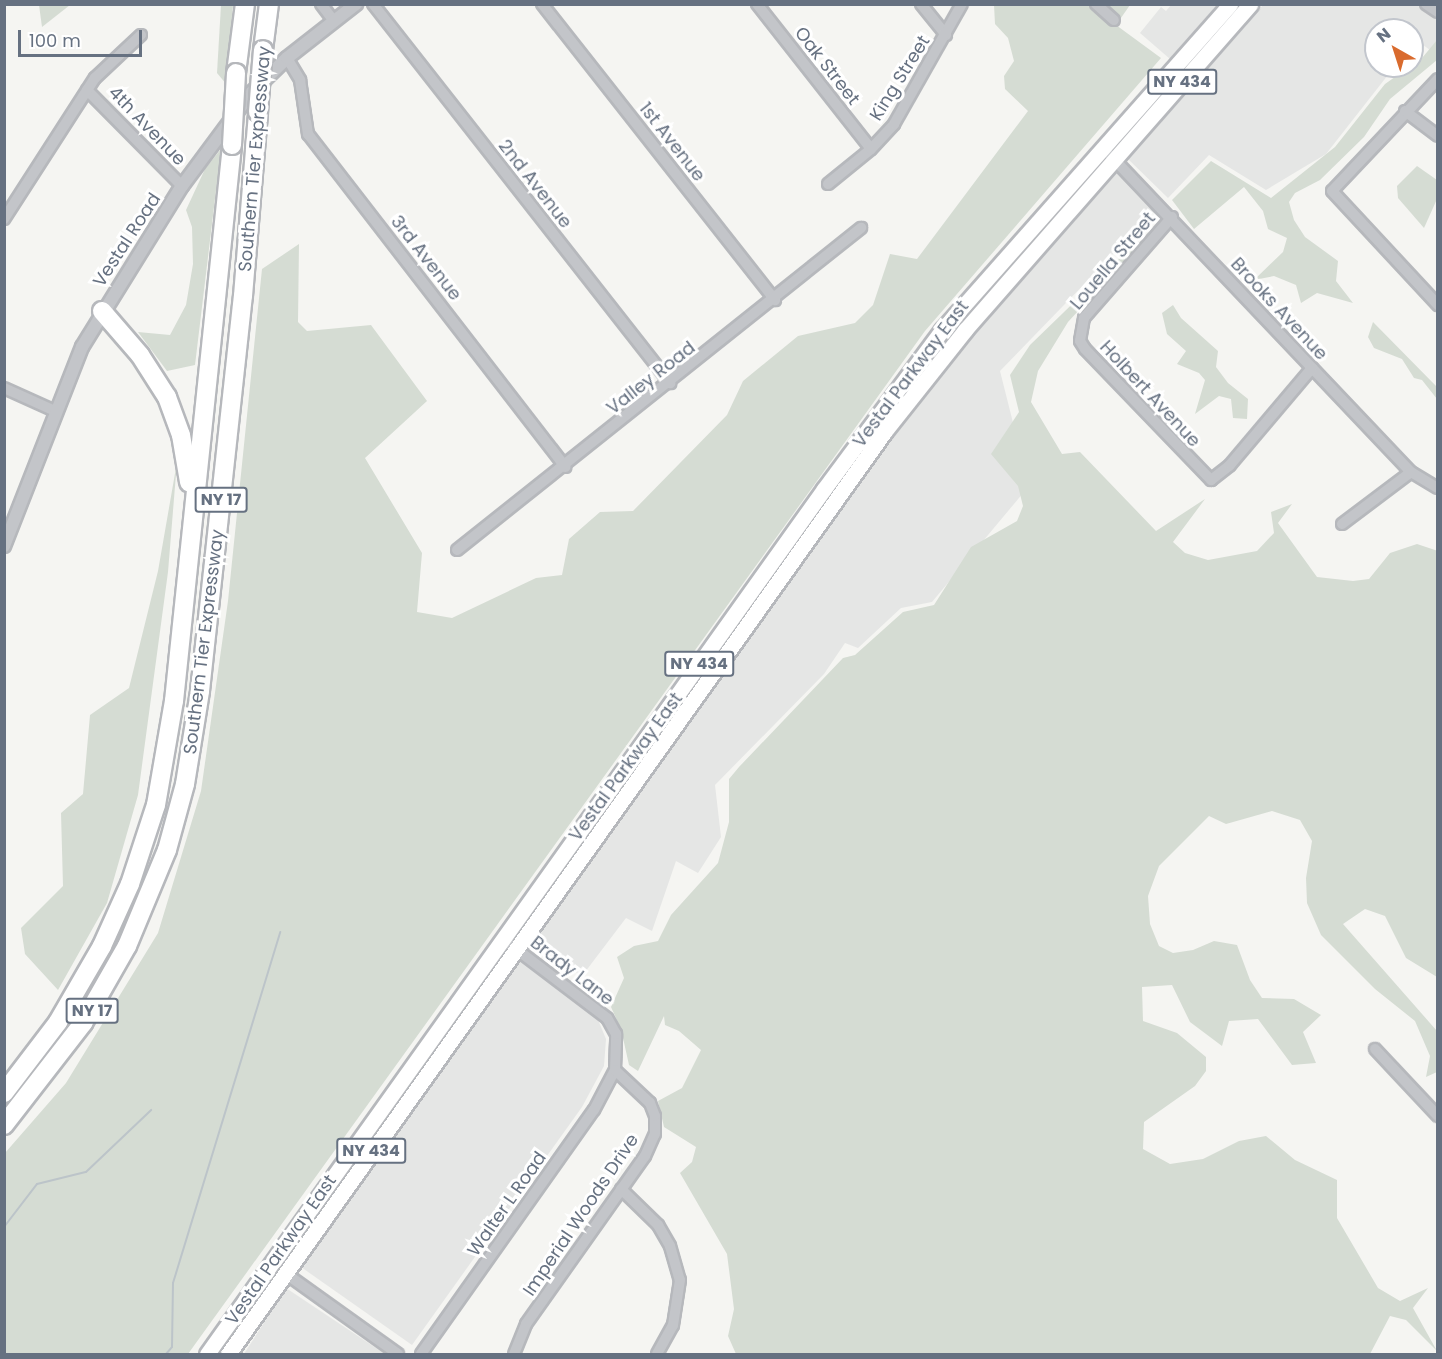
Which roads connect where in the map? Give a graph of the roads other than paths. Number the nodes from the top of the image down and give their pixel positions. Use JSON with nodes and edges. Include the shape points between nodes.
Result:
{"nodes":[{"id":1,"x":245,"y":4,"type":"edge"},
{"id":2,"x":269,"y":4,"type":"edge"},
{"id":3,"x":321,"y":4,"type":"edge"},
{"id":4,"x":356,"y":4,"type":"edge"},
{"id":5,"x":373,"y":4,"type":"edge"},
{"id":6,"x":542,"y":4,"type":"edge"},
{"id":7,"x":757,"y":4,"type":"edge"},
{"id":8,"x":921,"y":4,"type":"edge"},
{"id":9,"x":962,"y":4,"type":"edge"},
{"id":10,"x":1096,"y":4,"type":"edge"},
{"id":11,"x":1230,"y":4,"type":"edge"},
{"id":12,"x":1250,"y":4,"type":"edge"},
{"id":13,"x":1426,"y":4,"type":"edge"},
{"id":14,"x":1437,"y":12,"type":"edge"},
{"id":15,"x":1114,"y":20,"type":"dead end"},
{"id":16,"x":334,"y":21,"type":"junction"},
{"id":17,"x":141,"y":35,"type":"dead end"},
{"id":18,"x":946,"y":35,"type":"junction"},
{"id":19,"x":287,"y":58,"type":"junction"},
{"id":20,"x":1437,"y":79,"type":"edge"},
{"id":21,"x":87,"y":90,"type":"junction"},
{"id":22,"x":1405,"y":111,"type":"junction"},
{"id":23,"x":1437,"y":136,"type":"edge"},
{"id":24,"x":1102,"y":146,"type":"junction"},
{"id":25,"x":871,"y":148,"type":"junction"},
{"id":26,"x":1114,"y":159,"type":"junction"},
{"id":27,"x":828,"y":184,"type":"dead end"},
{"id":28,"x":182,"y":186,"type":"junction"},
{"id":29,"x":1172,"y":217,"type":"junction"},
{"id":30,"x":4,"y":219,"type":"edge"},
{"id":31,"x":861,"y":228,"type":"dead end"},
{"id":32,"x":776,"y":300,"type":"junction"},
{"id":33,"x":1437,"y":305,"type":"edge"},
{"id":34,"x":102,"y":311,"type":"junction"},
{"id":35,"x":1080,"y":327,"type":"joint"},
{"id":36,"x":1312,"y":368,"type":"junction"},
{"id":37,"x":670,"y":384,"type":"junction"},
{"id":38,"x":4,"y":388,"type":"edge"},
{"id":39,"x":55,"y":411,"type":"junction"},
{"id":40,"x":565,"y":467,"type":"junction"},
{"id":41,"x":1411,"y":472,"type":"junction"},
{"id":42,"x":1437,"y":488,"type":"edge"},
{"id":43,"x":1342,"y":525,"type":"dead end"},
{"id":44,"x":191,"y":535,"type":"junction"},
{"id":45,"x":4,"y":546,"type":"edge"},
{"id":46,"x":457,"y":550,"type":"dead end"},
{"id":47,"x":503,"y":939,"type":"junction"},
{"id":48,"x":517,"y":949,"type":"junction"},
{"id":49,"x":58,"y":1022,"type":"junction"},
{"id":50,"x":1375,"y":1049,"type":"dead end"},
{"id":51,"x":615,"y":1070,"type":"junction"},
{"id":52,"x":4,"y":1079,"type":"edge"},
{"id":53,"x":4,"y":1094,"type":"edge"},
{"id":54,"x":1437,"y":1116,"type":"edge"},
{"id":55,"x":4,"y":1125,"type":"edge"},
{"id":56,"x":621,"y":1189,"type":"junction"},
{"id":57,"x":285,"y":1273,"type":"junction"},
{"id":58,"x":207,"y":1354,"type":"edge"},
{"id":59,"x":228,"y":1354,"type":"edge"},
{"id":60,"x":398,"y":1354,"type":"edge"},
{"id":61,"x":421,"y":1354,"type":"edge"},
{"id":62,"x":514,"y":1354,"type":"edge"},
{"id":63,"x":657,"y":1354,"type":"edge"}],
"edges":[{"from":1,"to":44,"type":"highway","name":"Southern Tier Expressway","number":"NY 17","bridge":true},
{"from":2,"to":55,"type":"highway","name":"Southern Tier Expressway","number":"NY 17","bridge":true,"via":[[243,296],[200,691],[185,784],[167,850],[128,946],[83,1023]]},
{"from":3,"to":16,"type":"street"},
{"from":4,"to":16,"type":"street","name":"Vestal Road"},
{"from":5,"to":37,"type":"street","name":"2nd Avenue"},
{"from":6,"to":32,"type":"street","name":"1st Avenue"},
{"from":7,"to":25,"type":"street","name":"Oak Street"},
{"from":8,"to":18,"type":"street"},
{"from":9,"to":18,"type":"street","name":"King Street"},
{"from":10,"to":15,"type":"street"},
{"from":11,"to":24,"type":"main road","name":"Vestal Parkway East","number":"NY 434"},
{"from":12,"to":26,"type":"main road","name":"Vestal Parkway East","number":"NY 434"},
{"from":13,"to":14,"type":"street"},
{"from":16,"to":19,"type":"street","name":"Vestal Road"},
{"from":17,"to":21,"type":"street"},
{"from":18,"to":25,"type":"street","name":"King Street","via":[[894,124]]},
{"from":19,"to":28,"type":"street","name":"Vestal Road","via":[[244,100]]},
{"from":19,"to":40,"type":"street","name":"3rd Avenue","via":[[300,80],[308,134]]},
{"from":20,"to":22,"type":"street"},
{"from":21,"to":28,"type":"street","name":"4th Avenue"},
{"from":21,"to":30,"type":"street"},
{"from":22,"to":23,"type":"street"},
{"from":22,"to":33,"type":"street","via":[[1333,186],[1336,198]]},
{"from":24,"to":26,"type":"street","name":"Brooks Avenue"},
{"from":24,"to":47,"type":"main road","name":"Vestal Parkway East","number":"NY 434","via":[[942,330]]},
{"from":25,"to":27,"type":"street","name":"King Street"},
{"from":26,"to":29,"type":"street","name":"Brooks Avenue"},
{"from":26,"to":48,"type":"main road","name":"Vestal Parkway East","number":"NY 434","via":[[964,330],[885,431]]},
{"from":28,"to":34,"type":"street","name":"Vestal Road"},
{"from":29,"to":35,"type":"street","name":"Louella Street"},
{"from":29,"to":36,"type":"street","name":"Brooks Avenue"},
{"from":31,"to":32,"type":"street","name":"Valley Road"},
{"from":32,"to":37,"type":"street","name":"Valley Road"},
{"from":34,"to":39,"type":"street","name":"Vestal Road"},
{"from":34,"to":44,"type":"highway","via":[[140,355],[173,412],[187,463]]},
{"from":35,"to":36,"type":"street","name":"Holbert Avenue","via":[[1080,341],[1085,349],[1207,479],[1219,476],[1230,465]]},
{"from":36,"to":41,"type":"street","name":"Brooks Avenue"},
{"from":37,"to":40,"type":"street","name":"Valley Road"},
{"from":38,"to":39,"type":"street"},
{"from":39,"to":45,"type":"street","name":"Vestal Road"},
{"from":40,"to":46,"type":"street","name":"Valley Road"},
{"from":41,"to":42,"type":"street","name":"Brooks Avenue"},
{"from":41,"to":43,"type":"street"},
{"from":44,"to":49,"type":"highway","name":"Southern Tier Expressway","number":"NY 17","via":[[174,701],[156,804],[116,917]]},
{"from":47,"to":48,"type":"street","name":"Brady Lane"},
{"from":47,"to":58,"type":"main road","name":"Vestal Parkway East","number":"NY 434"},
{"from":48,"to":51,"type":"street","name":"Brady Lane","via":[[607,1018],[616,1034]]},
{"from":48,"to":57,"type":"main road","name":"Vestal Parkway East","number":"NY 434"},
{"from":49,"to":52,"type":"highway"},
{"from":49,"to":53,"type":"highway","name":"Southern Tier Expressway","number":"NY 17"},
{"from":50,"to":54,"type":"street"},
{"from":51,"to":56,"type":"street","name":"Imperial Woods Drive","via":[[650,1103],[656,1125],[645,1156]]},
{"from":51,"to":61,"type":"street","name":"Walter L Road","via":[[594,1110]]},
{"from":56,"to":62,"type":"street","name":"Imperial Woods Drive","via":[[526,1324]]},
{"from":56,"to":63,"type":"street","via":[[658,1225],[670,1246],[680,1280],[673,1325]]},
{"from":57,"to":59,"type":"main road","name":"Vestal Parkway East","number":"NY 434"},
{"from":57,"to":60,"type":"street"}]}
